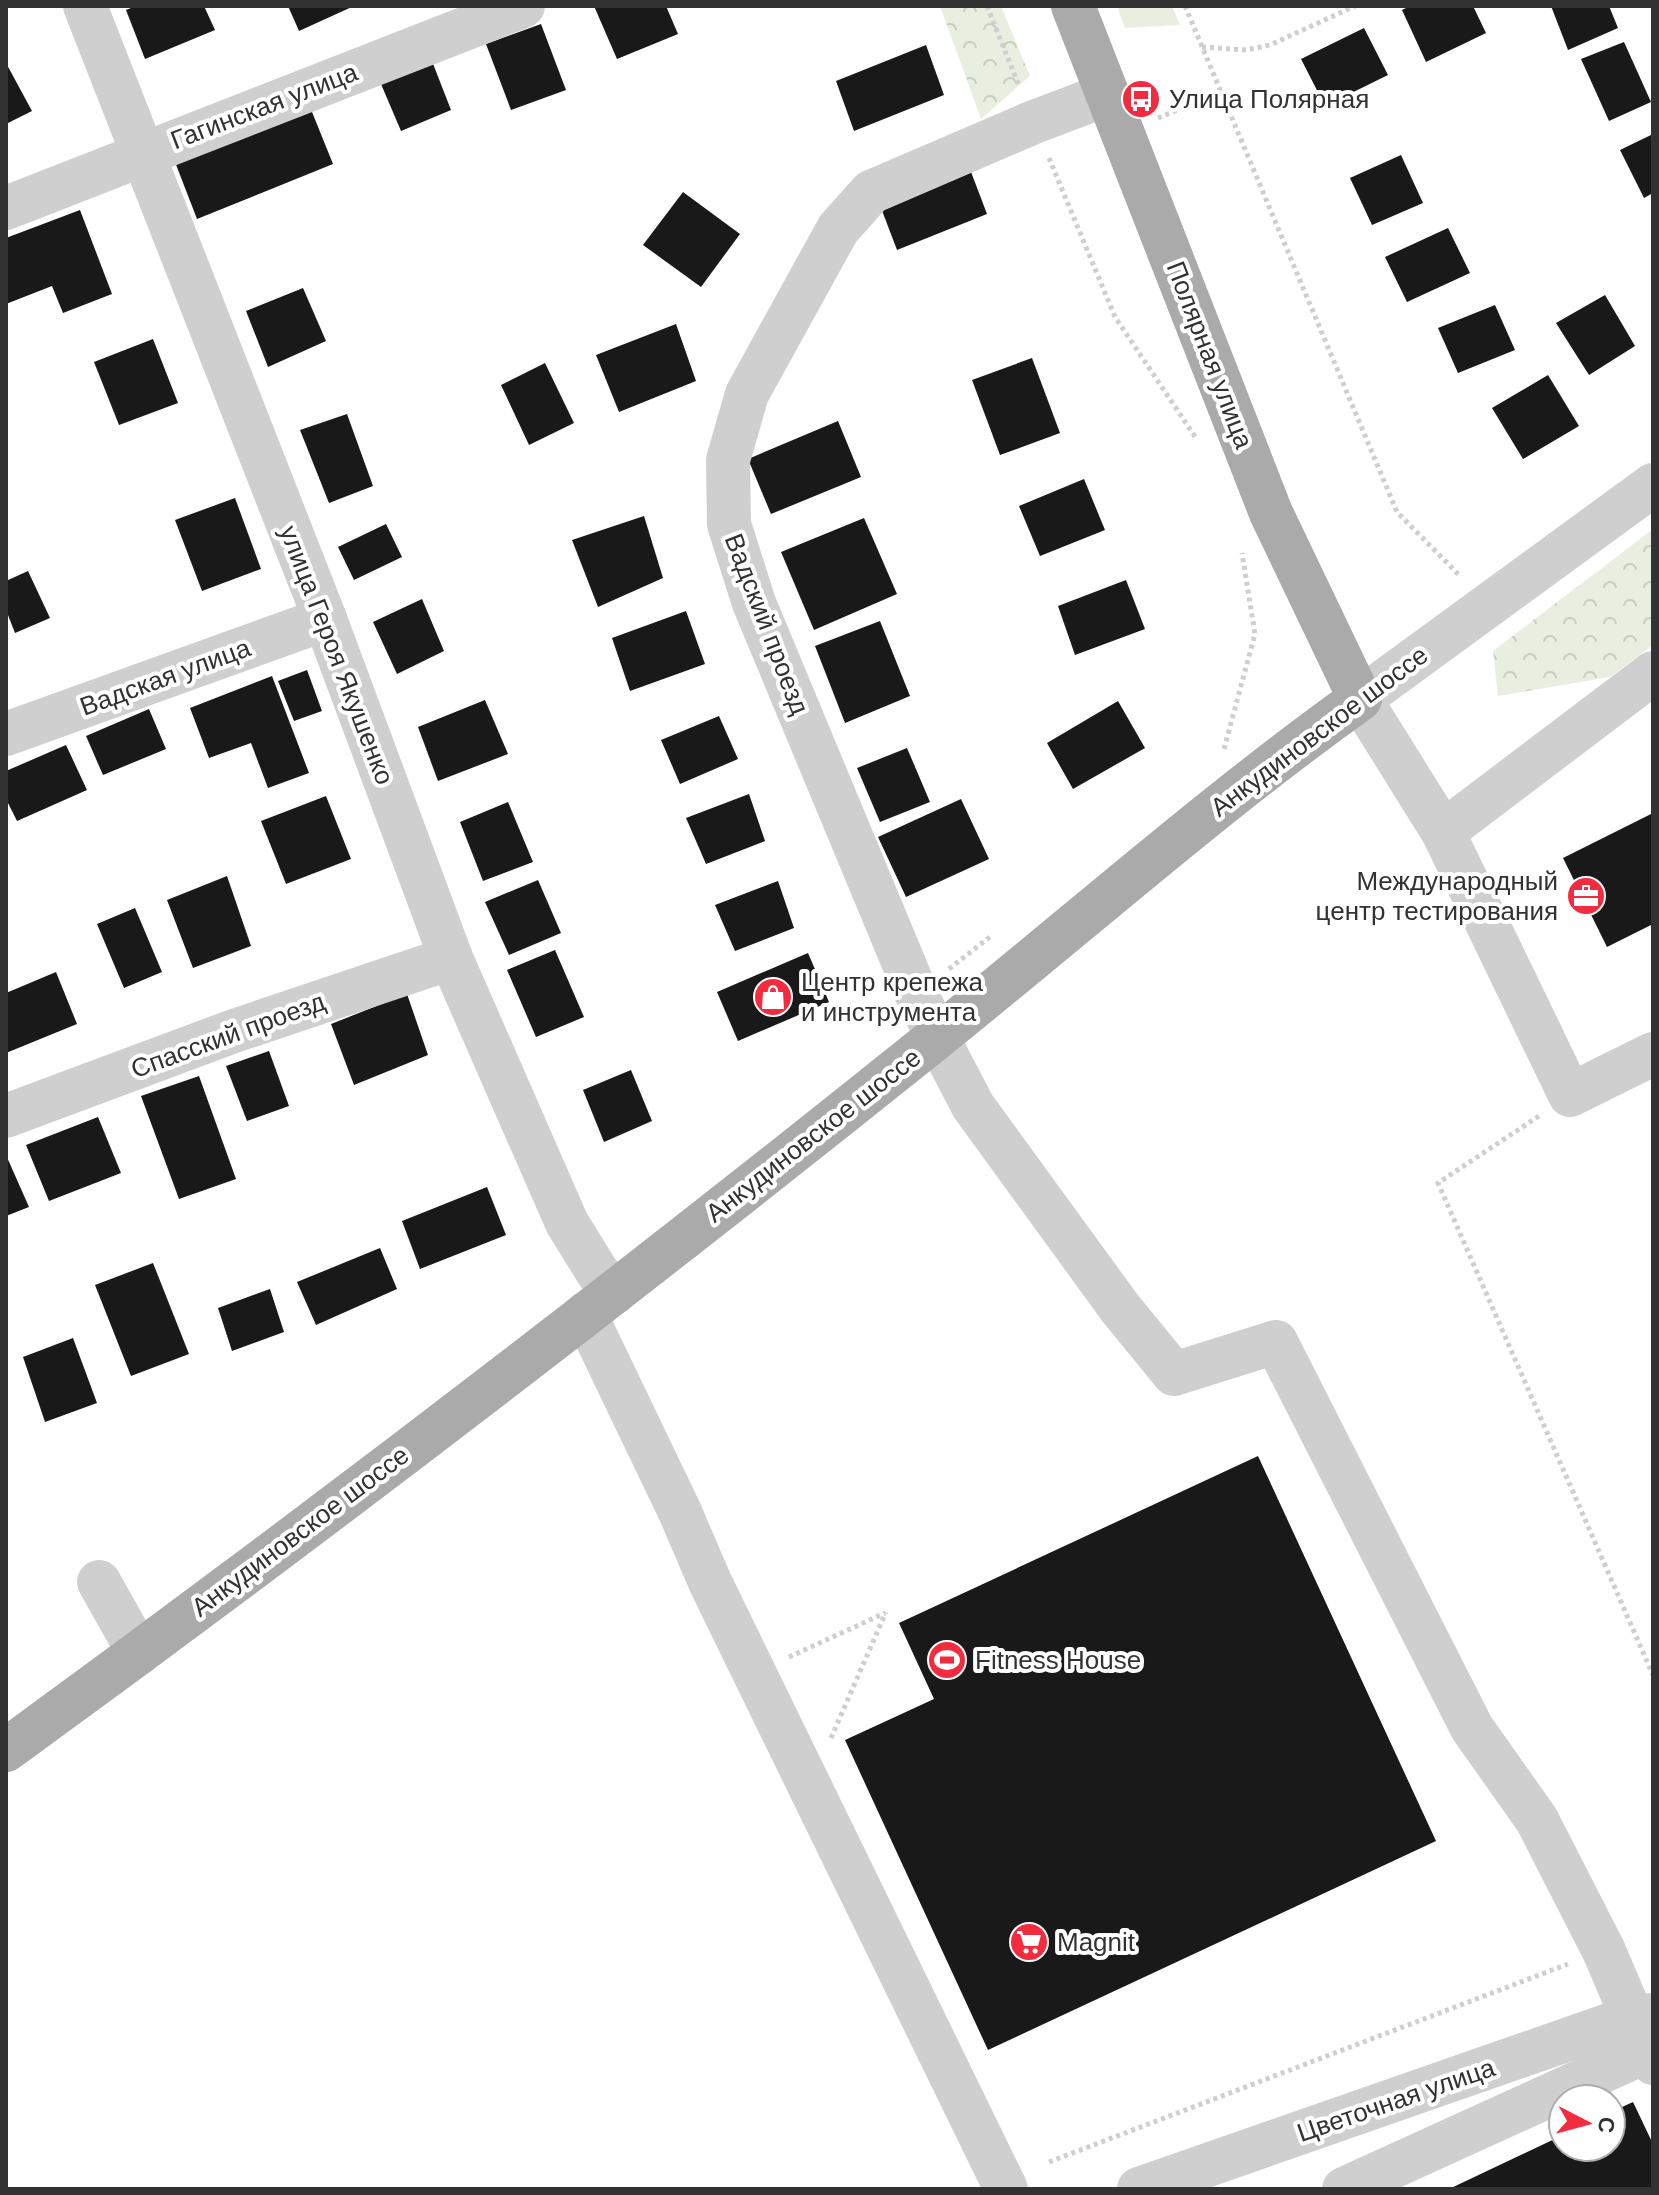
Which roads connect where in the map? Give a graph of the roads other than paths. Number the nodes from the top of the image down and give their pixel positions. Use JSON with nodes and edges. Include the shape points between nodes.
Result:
{"nodes":[{"id":1,"x":85,"y":6,"type":"edge"},
{"id":2,"x":523,"y":6,"type":"edge"},
{"id":3,"x":1073,"y":6,"type":"edge"},
{"id":4,"x":1108,"y":94,"type":"junction"},
{"id":5,"x":143,"y":153,"type":"junction"},
{"id":6,"x":6,"y":208,"type":"edge"},
{"id":7,"x":1653,"y":485,"type":"edge"},
{"id":8,"x":325,"y":619,"type":"junction"},
{"id":9,"x":1653,"y":673,"type":"edge"},
{"id":10,"x":1360,"y":699,"type":"junction"},
{"id":11,"x":6,"y":734,"type":"edge"},
{"id":12,"x":1443,"y":832,"type":"junction"},
{"id":13,"x":451,"y":958,"type":"junction"},
{"id":14,"x":937,"y":1037,"type":"junction"},
{"id":15,"x":1653,"y":1054,"type":"edge"},
{"id":16,"x":6,"y":1116,"type":"edge"},
{"id":17,"x":600,"y":1303,"type":"junction"},
{"id":18,"x":99,"y":1582,"type":"dead end"},
{"id":19,"x":139,"y":1653,"type":"junction"},
{"id":20,"x":6,"y":1750,"type":"edge"},
{"id":21,"x":1643,"y":2016,"type":"edge"},
{"id":22,"x":1653,"y":2063,"type":"edge"},
{"id":23,"x":1306,"y":2131,"type":"junction"},
{"id":24,"x":1006,"y":2189,"type":"edge"},
{"id":25,"x":1139,"y":2189,"type":"edge"},
{"id":26,"x":1332,"y":2189,"type":"edge"},
{"id":27,"x":1344,"y":2189,"type":"edge"}],
"edges":[{"from":1,"to":5,"type":"street","name":"улица Героя Якушенко"},
{"from":2,"to":5,"type":"street","name":"Гагинская улица"},
{"from":3,"to":4,"type":"main road","name":"Полярная улица"},
{"from":4,"to":10,"type":"main road","name":"Полярная улица","via":[[1271,513]]},
{"from":4,"to":14,"type":"street","name":"Вадский проезд","via":[[871,192],[838,229],[747,394],[728,460],[729,524],[754,603]]},
{"from":5,"to":6,"type":"street","name":"Гагинская улица"},
{"from":5,"to":8,"type":"street","name":"улица Героя Якушенко"},
{"from":7,"to":10,"type":"street","name":"Анкудиновское шоссе"},
{"from":8,"to":11,"type":"street","name":"Вадская улица"},
{"from":8,"to":13,"type":"street","name":"улица Героя Якушенко"},
{"from":9,"to":12,"type":"street"},
{"from":10,"to":12,"type":"street"},
{"from":10,"to":14,"type":"main road","name":"Анкудиновское шоссе","via":[[1256,775]]},
{"from":12,"to":15,"type":"street","via":[[1570,1095]]},
{"from":13,"to":16,"type":"street","name":"Спасский проезд"},
{"from":13,"to":17,"type":"street","name":"улица Героя Якушенко","via":[[567,1223],[598,1273]]},
{"from":14,"to":17,"type":"main road","name":"Анкудиновское шоссе"},
{"from":14,"to":21,"type":"street","name":"Вадский проезд","via":[[973,1106],[1174,1374],[1276,1342],[1472,1728],[1537,1820]]},
{"from":17,"to":19,"type":"main road","name":"Анкудиновское шоссе"},
{"from":17,"to":24,"type":"street","name":"улица Героя Якушенко","via":[[710,1582]]},
{"from":18,"to":19,"type":"street"},
{"from":19,"to":20,"type":"main road","name":"Анкудиновское шоссе"},
{"from":21,"to":23,"type":"street","name":"Цветочная улица"},
{"from":22,"to":27,"type":"street","via":[[1645,2052]]},
{"from":23,"to":25,"type":"street","name":"Цветочная улица"},
{"from":23,"to":26,"type":"street"}]}
